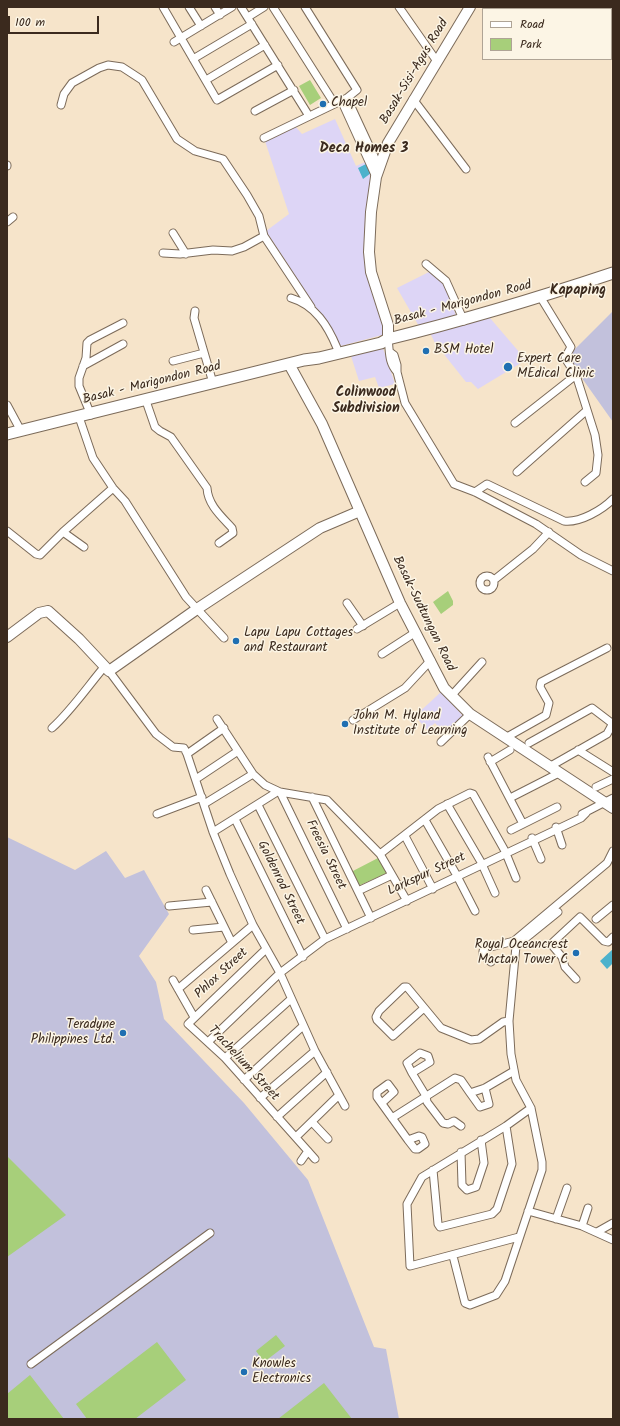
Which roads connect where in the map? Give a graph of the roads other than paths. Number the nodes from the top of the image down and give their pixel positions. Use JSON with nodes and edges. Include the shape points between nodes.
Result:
{"nodes":[{"id":1,"x":163,"y":7,"type":"edge"},
{"id":2,"x":189,"y":7,"type":"edge"},
{"id":3,"x":215,"y":7,"type":"edge"},
{"id":4,"x":232,"y":7,"type":"edge"},
{"id":5,"x":241,"y":7,"type":"edge"},
{"id":6,"x":264,"y":7,"type":"edge"},
{"id":7,"x":273,"y":7,"type":"edge"},
{"id":8,"x":305,"y":7,"type":"edge"},
{"id":9,"x":399,"y":7,"type":"edge"},
{"id":10,"x":467,"y":8,"type":"edge"},
{"id":11,"x":220,"y":15,"type":"junction"},
{"id":12,"x":250,"y":21,"type":"junction"},
{"id":13,"x":201,"y":26,"type":"junction"},
{"id":14,"x":181,"y":39,"type":"junction"},
{"id":15,"x":174,"y":42,"type":"dead end"},
{"id":16,"x":265,"y":45,"type":"junction"},
{"id":17,"x":193,"y":59,"type":"junction"},
{"id":18,"x":436,"y":60,"type":"junction"},
{"id":19,"x":278,"y":66,"type":"junction"},
{"id":20,"x":206,"y":80,"type":"junction"},
{"id":21,"x":294,"y":90,"type":"junction"},
{"id":22,"x":344,"y":99,"type":"junction"},
{"id":23,"x":413,"y":99,"type":"junction"},
{"id":24,"x":334,"y":103,"type":"junction"},
{"id":25,"x":61,"y":105,"type":"dead end"},
{"id":26,"x":255,"y":111,"type":"dead end"},
{"id":27,"x":309,"y":116,"type":"junction"},
{"id":28,"x":264,"y":138,"type":"dead end"},
{"id":29,"x":466,"y":169,"type":"dead end"},
{"id":30,"x":378,"y":172,"type":"junction"},
{"id":31,"x":173,"y":233,"type":"dead end"},
{"id":32,"x":264,"y":236,"type":"junction"},
{"id":33,"x":163,"y":253,"type":"dead end"},
{"id":34,"x":186,"y":254,"type":"junction"},
{"id":35,"x":426,"y":264,"type":"dead end"},
{"id":36,"x":613,"y":273,"type":"edge"},
{"id":37,"x":291,"y":298,"type":"dead end"},
{"id":38,"x":541,"y":298,"type":"junction"},
{"id":39,"x":311,"y":307,"type":"junction"},
{"id":40,"x":195,"y":311,"type":"dead end"},
{"id":41,"x":464,"y":321,"type":"junction"},
{"id":42,"x":123,"y":323,"type":"dead end"},
{"id":43,"x":388,"y":339,"type":"junction"},
{"id":44,"x":124,"y":344,"type":"dead end"},
{"id":45,"x":337,"y":348,"type":"junction"},
{"id":46,"x":204,"y":353,"type":"junction"},
{"id":47,"x":304,"y":360,"type":"junction"},
{"id":48,"x":173,"y":361,"type":"dead end"},
{"id":49,"x":289,"y":364,"type":"junction"},
{"id":50,"x":83,"y":366,"type":"junction"},
{"id":51,"x":576,"y":375,"type":"junction"},
{"id":52,"x":213,"y":383,"type":"junction"},
{"id":53,"x":146,"y":401,"type":"junction"},
{"id":54,"x":7,"y":405,"type":"edge"},
{"id":55,"x":586,"y":411,"type":"junction"},
{"id":56,"x":91,"y":415,"type":"junction"},
{"id":57,"x":79,"y":417,"type":"junction"},
{"id":58,"x":515,"y":422,"type":"dead end"},
{"id":59,"x":21,"y":431,"type":"junction"},
{"id":60,"x":7,"y":434,"type":"edge"},
{"id":61,"x":517,"y":472,"type":"dead end"},
{"id":62,"x":585,"y":482,"type":"dead end"},
{"id":63,"x":113,"y":488,"type":"junction"},
{"id":64,"x":474,"y":492,"type":"junction"},
{"id":65,"x":613,"y":499,"type":"edge"},
{"id":66,"x":360,"y":511,"type":"junction"},
{"id":67,"x":7,"y":531,"type":"edge"},
{"id":68,"x":63,"y":532,"type":"junction"},
{"id":69,"x":549,"y":532,"type":"junction"},
{"id":70,"x":219,"y":543,"type":"dead end"},
{"id":71,"x":84,"y":547,"type":"dead end"},
{"id":72,"x":613,"y":570,"type":"edge"},
{"id":73,"x":494,"y":580,"type":"dead end"},
{"id":74,"x":347,"y":603,"type":"dead end"},
{"id":75,"x":400,"y":603,"type":"junction"},
{"id":76,"x":197,"y":609,"type":"junction"},
{"id":77,"x":416,"y":632,"type":"junction"},
{"id":78,"x":7,"y":637,"type":"edge"},
{"id":79,"x":224,"y":638,"type":"dead end"},
{"id":80,"x":607,"y":648,"type":"dead end"},
{"id":81,"x":382,"y":654,"type":"dead end"},
{"id":82,"x":431,"y":660,"type":"junction"},
{"id":83,"x":482,"y":662,"type":"dead end"},
{"id":84,"x":107,"y":668,"type":"junction"},
{"id":85,"x":452,"y":695,"type":"junction"},
{"id":86,"x":470,"y":714,"type":"junction"},
{"id":87,"x":218,"y":719,"type":"dead end"},
{"id":88,"x":353,"y":720,"type":"dead end"},
{"id":89,"x":613,"y":724,"type":"edge"},
{"id":90,"x":52,"y":728,"type":"dead end"},
{"id":91,"x":224,"y":728,"type":"junction"},
{"id":92,"x":610,"y":736,"type":"edge"},
{"id":93,"x":507,"y":737,"type":"junction"},
{"id":94,"x":441,"y":742,"type":"dead end"},
{"id":95,"x":529,"y":742,"type":"dead end"},
{"id":96,"x":510,"y":750,"type":"dead end"},
{"id":97,"x":578,"y":750,"type":"junction"},
{"id":98,"x":186,"y":751,"type":"junction"},
{"id":99,"x":238,"y":751,"type":"junction"},
{"id":100,"x":548,"y":767,"type":"junction"},
{"id":101,"x":613,"y":772,"type":"edge"},
{"id":102,"x":559,"y":773,"type":"junction"},
{"id":103,"x":253,"y":774,"type":"junction"},
{"id":104,"x":196,"y":779,"type":"junction"},
{"id":105,"x":613,"y":779,"type":"edge"},
{"id":106,"x":596,"y":787,"type":"dead end"},
{"id":107,"x":278,"y":792,"type":"junction"},
{"id":108,"x":312,"y":797,"type":"junction"},
{"id":109,"x":510,"y":798,"type":"junction"},
{"id":110,"x":608,"y":800,"type":"edge"},
{"id":111,"x":203,"y":801,"type":"junction"},
{"id":112,"x":447,"y":804,"type":"junction"},
{"id":113,"x":258,"y":805,"type":"junction"},
{"id":114,"x":556,"y":807,"type":"dead end"},
{"id":115,"x":613,"y":808,"type":"edge"},
{"id":116,"x":157,"y":814,"type":"dead end"},
{"id":117,"x":235,"y":819,"type":"junction"},
{"id":118,"x":425,"y":820,"type":"junction"},
{"id":119,"x":523,"y":824,"type":"junction"},
{"id":120,"x":556,"y":828,"type":"junction"},
{"id":121,"x":511,"y":830,"type":"dead end"},
{"id":122,"x":213,"y":832,"type":"junction"},
{"id":123,"x":405,"y":836,"type":"junction"},
{"id":124,"x":532,"y":840,"type":"junction"},
{"id":125,"x":562,"y":845,"type":"dead end"},
{"id":126,"x":613,"y":852,"type":"edge"},
{"id":127,"x":506,"y":853,"type":"junction"},
{"id":128,"x":380,"y":854,"type":"junction"},
{"id":129,"x":541,"y":859,"type":"dead end"},
{"id":130,"x":613,"y":861,"type":"edge"},
{"id":131,"x":481,"y":864,"type":"junction"},
{"id":132,"x":392,"y":875,"type":"junction"},
{"id":133,"x":457,"y":876,"type":"junction"},
{"id":134,"x":516,"y":878,"type":"dead end"},
{"id":135,"x":432,"y":888,"type":"junction"},
{"id":136,"x":206,"y":890,"type":"dead end"},
{"id":137,"x":358,"y":891,"type":"junction"},
{"id":138,"x":579,"y":891,"type":"junction"},
{"id":139,"x":495,"y":893,"type":"dead end"},
{"id":140,"x":406,"y":900,"type":"junction"},
{"id":141,"x":212,"y":902,"type":"junction"},
{"id":142,"x":613,"y":905,"type":"edge"},
{"id":143,"x":169,"y":906,"type":"dead end"},
{"id":144,"x":474,"y":912,"type":"dead end"},
{"id":145,"x":370,"y":917,"type":"junction"},
{"id":146,"x":596,"y":919,"type":"dead end"},
{"id":147,"x":253,"y":925,"type":"junction"},
{"id":148,"x":224,"y":926,"type":"junction"},
{"id":149,"x":346,"y":927,"type":"junction"},
{"id":150,"x":193,"y":930,"type":"dead end"},
{"id":151,"x":613,"y":937,"type":"edge"},
{"id":152,"x":324,"y":938,"type":"junction"},
{"id":153,"x":232,"y":943,"type":"junction"},
{"id":154,"x":515,"y":944,"type":"junction"},
{"id":155,"x":266,"y":949,"type":"junction"},
{"id":156,"x":302,"y":956,"type":"junction"},
{"id":157,"x":491,"y":962,"type":"dead end"},
{"id":158,"x":283,"y":971,"type":"junction"},
{"id":159,"x":576,"y":979,"type":"dead end"},
{"id":160,"x":174,"y":980,"type":"dead end"},
{"id":161,"x":178,"y":989,"type":"junction"},
{"id":162,"x":291,"y":1000,"type":"junction"},
{"id":163,"x":424,"y":1008,"type":"junction"},
{"id":164,"x":194,"y":1017,"type":"junction"},
{"id":165,"x":509,"y":1022,"type":"junction"},
{"id":166,"x":304,"y":1026,"type":"junction"},
{"id":167,"x":208,"y":1042,"type":"junction"},
{"id":168,"x":315,"y":1051,"type":"junction"},
{"id":169,"x":225,"y":1058,"type":"junction"},
{"id":170,"x":514,"y":1071,"type":"junction"},
{"id":171,"x":327,"y":1072,"type":"junction"},
{"id":172,"x":412,"y":1073,"type":"dead end"},
{"id":173,"x":244,"y":1080,"type":"junction"},
{"id":174,"x":485,"y":1088,"type":"junction"},
{"id":175,"x":470,"y":1093,"type":"junction"},
{"id":176,"x":339,"y":1095,"type":"junction"},
{"id":177,"x":426,"y":1096,"type":"junction"},
{"id":178,"x":260,"y":1098,"type":"junction"},
{"id":179,"x":382,"y":1103,"type":"dead end"},
{"id":180,"x":345,"y":1106,"type":"dead end"},
{"id":181,"x":531,"y":1108,"type":"junction"},
{"id":182,"x":277,"y":1117,"type":"junction"},
{"id":183,"x":392,"y":1118,"type":"junction"},
{"id":184,"x":312,"y":1122,"type":"junction"},
{"id":185,"x":461,"y":1126,"type":"dead end"},
{"id":186,"x":506,"y":1126,"type":"junction"},
{"id":187,"x":296,"y":1137,"type":"junction"},
{"id":188,"x":328,"y":1139,"type":"dead end"},
{"id":189,"x":408,"y":1140,"type":"dead end"},
{"id":190,"x":481,"y":1140,"type":"junction"},
{"id":191,"x":308,"y":1151,"type":"junction"},
{"id":192,"x":462,"y":1152,"type":"junction"},
{"id":193,"x":315,"y":1159,"type":"dead end"},
{"id":194,"x":301,"y":1161,"type":"dead end"},
{"id":195,"x":433,"y":1170,"type":"junction"},
{"id":196,"x":567,"y":1188,"type":"dead end"},
{"id":197,"x":588,"y":1208,"type":"dead end"},
{"id":198,"x":528,"y":1211,"type":"junction"},
{"id":199,"x":556,"y":1219,"type":"junction"},
{"id":200,"x":613,"y":1223,"type":"edge"},
{"id":201,"x":582,"y":1226,"type":"junction"},
{"id":202,"x":597,"y":1232,"type":"junction"},
{"id":203,"x":210,"y":1233,"type":"dead end"},
{"id":204,"x":519,"y":1237,"type":"junction"},
{"id":205,"x":613,"y":1240,"type":"edge"},
{"id":206,"x":453,"y":1256,"type":"junction"},
{"id":207,"x":31,"y":1364,"type":"dead end"}],
"edges":[{"from":1,"to":14,"type":"street"},
{"from":2,"to":13,"type":"street"},
{"from":3,"to":11,"type":"street"},
{"from":4,"to":11,"type":"street"},
{"from":5,"to":12,"type":"street"},
{"from":6,"to":12,"type":"street"},
{"from":7,"to":24,"type":"street"},
{"from":8,"to":22,"type":"street","via":[[358,90]]},
{"from":9,"to":18,"type":"street"},
{"from":10,"to":18,"type":"street","name":"Basak-Sisi-Agus Road"},
{"from":11,"to":13,"type":"street"},
{"from":12,"to":16,"type":"street"},
{"from":12,"to":17,"type":"street"},
{"from":13,"to":14,"type":"street"},
{"from":14,"to":15,"type":"street"},
{"from":14,"to":17,"type":"street"},
{"from":16,"to":19,"type":"street"},
{"from":16,"to":20,"type":"street"},
{"from":17,"to":20,"type":"street"},
{"from":18,"to":23,"type":"street","name":"Basak-Sisi-Agus Road"},
{"from":19,"to":20,"type":"street","via":[[217,100]]},
{"from":19,"to":21,"type":"street"},
{"from":21,"to":26,"type":"street"},
{"from":21,"to":27,"type":"street"},
{"from":22,"to":24,"type":"street"},
{"from":22,"to":30,"type":"street"},
{"from":23,"to":29,"type":"street"},
{"from":23,"to":30,"type":"street","name":"Basak-Sisi-Agus Road","via":[[388,143]]},
{"from":24,"to":27,"type":"street"},
{"from":25,"to":32,"type":"street","via":[[64,94],[72,83],[99,68],[122,67],[131,72],[148,88],[177,140],[196,151],[223,159],[259,216]]},
{"from":27,"to":28,"type":"street"},
{"from":30,"to":43,"type":"street","name":"Basak-Sisi-Agus Road","via":[[371,212],[369,252],[371,272],[388,325]]},
{"from":31,"to":34,"type":"street"},
{"from":32,"to":34,"type":"street","via":[[232,252],[213,250]]},
{"from":32,"to":39,"type":"street"},
{"from":33,"to":34,"type":"street"},
{"from":35,"to":41,"type":"street","via":[[446,281]]},
{"from":36,"to":38,"type":"main road","name":"Basak - Marigondon Road"},
{"from":37,"to":39,"type":"street"},
{"from":38,"to":41,"type":"main road","name":"Basak - Marigondon Road"},
{"from":38,"to":51,"type":"street","via":[[571,347],[565,358]]},
{"from":39,"to":45,"type":"street","via":[[328,330]]},
{"from":40,"to":46,"type":"street","via":[[194,318]]},
{"from":41,"to":43,"type":"main road","name":"Basak - Marigondon Road"},
{"from":42,"to":50,"type":"street","via":[[87,343]]},
{"from":43,"to":45,"type":"main road","name":"Basak - Marigondon Road","via":[[380,338]]},
{"from":43,"to":47,"type":"main road","name":"Basak - Marigondon Road","via":[[381,343]]},
{"from":43,"to":64,"type":"street","via":[[390,352],[398,365],[397,372],[404,403],[451,482]]},
{"from":44,"to":50,"type":"street"},
{"from":45,"to":47,"type":"main road","name":"Basak - Marigondon Road","via":[[318,352]]},
{"from":46,"to":48,"type":"street"},
{"from":46,"to":52,"type":"street"},
{"from":47,"to":49,"type":"main road","name":"Basak - Marigondon Road"},
{"from":49,"to":52,"type":"main road","name":"Basak - Marigondon Road"},
{"from":49,"to":66,"type":"street","name":"Basak-Sudtungan Road","via":[[322,424]]},
{"from":50,"to":56,"type":"street","via":[[79,386]]},
{"from":51,"to":55,"type":"street"},
{"from":51,"to":58,"type":"street"},
{"from":52,"to":53,"type":"main road","name":"Basak - Marigondon Road"},
{"from":53,"to":56,"type":"main road","name":"Basak - Marigondon Road"},
{"from":53,"to":70,"type":"street","via":[[156,427],[171,437],[207,488],[211,504],[232,528],[233,534]]},
{"from":54,"to":59,"type":"street"},
{"from":55,"to":61,"type":"street"},
{"from":55,"to":62,"type":"street","via":[[595,435],[598,455],[596,473]]},
{"from":56,"to":57,"type":"main road","name":"Basak - Marigondon Road"},
{"from":57,"to":59,"type":"main road","name":"Basak - Marigondon Road"},
{"from":57,"to":63,"type":"street","via":[[93,458]]},
{"from":59,"to":60,"type":"main road","name":"Basak - Marigondon Road"},
{"from":63,"to":68,"type":"street"},
{"from":63,"to":76,"type":"street","via":[[126,501],[186,597]]},
{"from":64,"to":65,"type":"street","via":[[487,484],[569,522],[585,517]]},
{"from":64,"to":69,"type":"street"},
{"from":66,"to":75,"type":"street","name":"Basak-Sudtungan Road"},
{"from":66,"to":76,"type":"street","via":[[320,528]]},
{"from":67,"to":68,"type":"street","via":[[40,555]]},
{"from":68,"to":71,"type":"street"},
{"from":69,"to":72,"type":"street","via":[[582,555]]},
{"from":69,"to":73,"type":"street","via":[[533,550]]},
{"from":74,"to":75,"type":"street","via":[[360,628]]},
{"from":75,"to":77,"type":"street","name":"Basak-Sudtungan Road"},
{"from":76,"to":79,"type":"street"},
{"from":76,"to":84,"type":"street"},
{"from":77,"to":81,"type":"street"},
{"from":77,"to":82,"type":"street","name":"Basak-Sudtungan Road"},
{"from":78,"to":84,"type":"street","via":[[39,612],[48,612]]},
{"from":80,"to":93,"type":"street","via":[[541,682],[540,686],[549,703],[546,715]]},
{"from":82,"to":85,"type":"street","name":"Basak-Sudtungan Road","via":[[444,688]]},
{"from":82,"to":88,"type":"street","via":[[405,688]]},
{"from":83,"to":85,"type":"street"},
{"from":84,"to":90,"type":"street","via":[[80,695],[64,718]]},
{"from":84,"to":98,"type":"street","via":[[156,734],[173,747]]},
{"from":85,"to":86,"type":"street","name":"Basak-Sudtungan Road"},
{"from":86,"to":93,"type":"street","name":"Basak-Sudtungan Road"},
{"from":86,"to":94,"type":"street"},
{"from":87,"to":91,"type":"street"},
{"from":89,"to":92,"type":"street"},
{"from":89,"to":95,"type":"street","via":[[592,708]]},
{"from":91,"to":98,"type":"street"},
{"from":91,"to":99,"type":"street"},
{"from":92,"to":97,"type":"street"},
{"from":93,"to":100,"type":"street","name":"Basak-Sudtungan Road"},
{"from":96,"to":109,"type":"street","via":[[489,759]]},
{"from":97,"to":100,"type":"street"},
{"from":97,"to":101,"type":"street"},
{"from":98,"to":104,"type":"street"},
{"from":99,"to":103,"type":"street"},
{"from":99,"to":104,"type":"street"},
{"from":100,"to":102,"type":"street","name":"Basak-Sudtungan Road"},
{"from":102,"to":109,"type":"street"},
{"from":102,"to":110,"type":"street","name":"Basak-Sudtungan Road"},
{"from":103,"to":107,"type":"street"},
{"from":103,"to":111,"type":"street"},
{"from":104,"to":111,"type":"street"},
{"from":105,"to":106,"type":"street"},
{"from":107,"to":108,"type":"street"},
{"from":107,"to":113,"type":"street"},
{"from":107,"to":149,"type":"street","name":"Freesia Street"},
{"from":108,"to":128,"type":"street","via":[[327,800]]},
{"from":108,"to":137,"type":"street"},
{"from":109,"to":119,"type":"street"},
{"from":110,"to":115,"type":"street","name":"Basak-Sudtungan Road"},
{"from":110,"to":120,"type":"street","name":"Larkspur Street","via":[[581,818]]},
{"from":111,"to":116,"type":"street"},
{"from":111,"to":122,"type":"street"},
{"from":112,"to":118,"type":"street"},
{"from":112,"to":127,"type":"street","via":[[470,793],[473,794]]},
{"from":112,"to":131,"type":"street"},
{"from":113,"to":117,"type":"street"},
{"from":113,"to":152,"type":"street"},
{"from":114,"to":119,"type":"street"},
{"from":117,"to":122,"type":"street"},
{"from":117,"to":156,"type":"street","name":"Goldenrod Street"},
{"from":118,"to":123,"type":"street"},
{"from":118,"to":133,"type":"street"},
{"from":119,"to":121,"type":"street"},
{"from":120,"to":124,"type":"street","name":"Larkspur Street"},
{"from":120,"to":125,"type":"street"},
{"from":122,"to":147,"type":"street"},
{"from":123,"to":128,"type":"street"},
{"from":123,"to":135,"type":"street"},
{"from":124,"to":127,"type":"street","name":"Larkspur Street"},
{"from":124,"to":129,"type":"street"},
{"from":126,"to":138,"type":"street","via":[[607,863]]},
{"from":127,"to":131,"type":"street","name":"Larkspur Street"},
{"from":127,"to":134,"type":"street"},
{"from":128,"to":132,"type":"street"},
{"from":130,"to":138,"type":"street"},
{"from":131,"to":133,"type":"street","name":"Larkspur Street"},
{"from":131,"to":139,"type":"street"},
{"from":132,"to":137,"type":"street"},
{"from":132,"to":140,"type":"street"},
{"from":133,"to":135,"type":"street","name":"Larkspur Street"},
{"from":133,"to":144,"type":"street"},
{"from":135,"to":140,"type":"street","name":"Larkspur Street"},
{"from":136,"to":141,"type":"street"},
{"from":137,"to":145,"type":"street"},
{"from":138,"to":154,"type":"street"},
{"from":140,"to":145,"type":"street","name":"Larkspur Street"},
{"from":141,"to":143,"type":"street"},
{"from":141,"to":148,"type":"street"},
{"from":142,"to":146,"type":"street"},
{"from":145,"to":149,"type":"street","name":"Larkspur Street"},
{"from":147,"to":153,"type":"street"},
{"from":147,"to":155,"type":"street"},
{"from":148,"to":150,"type":"street"},
{"from":148,"to":153,"type":"street"},
{"from":149,"to":152,"type":"street","name":"Larkspur Street"},
{"from":151,"to":159,"type":"street","via":[[608,942],[604,940],[580,917],[551,944]]},
{"from":152,"to":156,"type":"street","name":"Larkspur Street"},
{"from":153,"to":161,"type":"street"},
{"from":154,"to":157,"type":"street","via":[[486,948],[483,955]]},
{"from":154,"to":165,"type":"street"},
{"from":155,"to":158,"type":"street"},
{"from":155,"to":164,"type":"street","name":"Phlox Street"},
{"from":156,"to":158,"type":"street","name":"Larkspur Street"},
{"from":158,"to":162,"type":"street"},
{"from":158,"to":167,"type":"street","name":"Larkspur Street"},
{"from":160,"to":161,"type":"street","name":"Trachelium Street"},
{"from":161,"to":164,"type":"street","name":"Trachelium Street"},
{"from":162,"to":166,"type":"street"},
{"from":162,"to":169,"type":"street"},
{"from":163,"to":163,"type":"street","via":[[407,987],[404,987],[376,1017],[393,1036]]},
{"from":163,"to":165,"type":"street","via":[[441,1028],[471,1040],[479,1039],[504,1022]]},
{"from":164,"to":167,"type":"street","name":"Trachelium Street","via":[[188,1024]]},
{"from":165,"to":170,"type":"street"},
{"from":166,"to":168,"type":"street"},
{"from":166,"to":173,"type":"street"},
{"from":167,"to":169,"type":"street","name":"Trachelium Street"},
{"from":168,"to":171,"type":"street"},
{"from":168,"to":178,"type":"street"},
{"from":169,"to":173,"type":"street","name":"Trachelium Street"},
{"from":170,"to":174,"type":"street"},
{"from":170,"to":181,"type":"street","via":[[519,1088]]},
{"from":171,"to":176,"type":"street"},
{"from":171,"to":182,"type":"street"},
{"from":172,"to":177,"type":"street"},
{"from":173,"to":178,"type":"street","name":"Trachelium Street"},
{"from":174,"to":175,"type":"street"},
{"from":174,"to":175,"type":"street","via":[[489,1104],[484,1107],[477,1105]]},
{"from":175,"to":177,"type":"street","via":[[461,1080],[455,1078]]},
{"from":176,"to":180,"type":"street"},
{"from":176,"to":184,"type":"street"},
{"from":177,"to":183,"type":"street"},
{"from":177,"to":185,"type":"street","via":[[427,1102],[443,1123],[454,1121]]},
{"from":178,"to":182,"type":"street","name":"Trachelium Street"},
{"from":179,"to":183,"type":"street"},
{"from":181,"to":186,"type":"street"},
{"from":181,"to":198,"type":"street","via":[[542,1170]]},
{"from":182,"to":187,"type":"street","name":"Trachelium Street"},
{"from":183,"to":189,"type":"street"},
{"from":184,"to":187,"type":"street"},
{"from":184,"to":188,"type":"street"},
{"from":186,"to":190,"type":"street"},
{"from":186,"to":195,"type":"street","via":[[512,1168],[497,1209],[492,1214],[440,1226]]},
{"from":187,"to":191,"type":"street","name":"Trachelium Street"},
{"from":190,"to":192,"type":"street"},
{"from":190,"to":192,"type":"street","via":[[484,1163],[476,1187],[472,1190],[467,1190],[462,1185]]},
{"from":191,"to":193,"type":"street","name":"Trachelium Street"},
{"from":191,"to":194,"type":"street"},
{"from":192,"to":195,"type":"street"},
{"from":195,"to":206,"type":"street","via":[[422,1177],[407,1204],[409,1263],[413,1266]]},
{"from":196,"to":199,"type":"street"},
{"from":197,"to":201,"type":"street"},
{"from":198,"to":199,"type":"street"},
{"from":198,"to":204,"type":"street"},
{"from":199,"to":201,"type":"street"},
{"from":200,"to":202,"type":"street"},
{"from":201,"to":202,"type":"street"},
{"from":202,"to":205,"type":"street"},
{"from":203,"to":207,"type":"street"},
{"from":204,"to":206,"type":"street"},
{"from":204,"to":206,"type":"street","via":[[505,1281],[496,1295],[470,1305],[465,1303]]}]}
